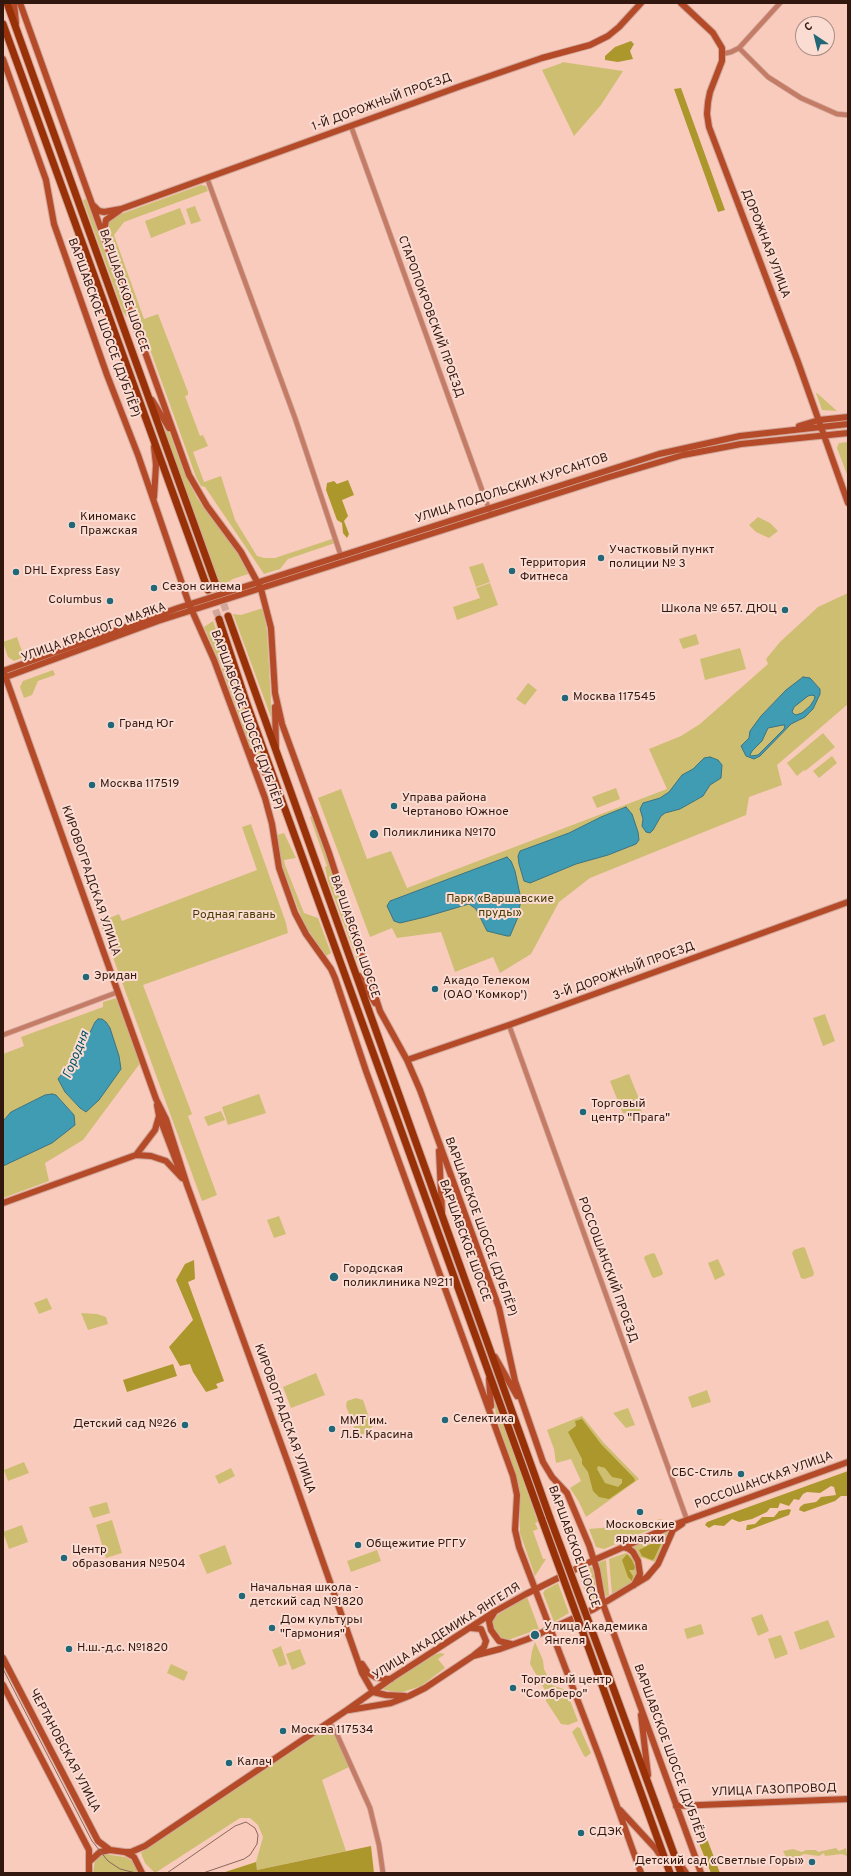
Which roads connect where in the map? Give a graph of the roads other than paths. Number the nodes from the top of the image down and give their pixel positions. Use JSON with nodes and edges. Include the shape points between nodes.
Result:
{"nodes":[{"id":1,"x":7,"y":3,"type":"edge"},
{"id":2,"x":14,"y":3,"type":"edge"},
{"id":3,"x":20,"y":3,"type":"edge"},
{"id":4,"x":641,"y":3,"type":"edge"},
{"id":5,"x":681,"y":3,"type":"edge"},
{"id":6,"x":780,"y":3,"type":"edge"},
{"id":7,"x":3,"y":24,"type":"edge"},
{"id":8,"x":17,"y":30,"type":"junction"},
{"id":9,"x":739,"y":48,"type":"junction"},
{"id":10,"x":722,"y":54,"type":"junction"},
{"id":11,"x":3,"y":59,"type":"edge"},
{"id":12,"x":848,"y":115,"type":"edge"},
{"id":13,"x":351,"y":126,"type":"junction"},
{"id":14,"x":207,"y":178,"type":"junction"},
{"id":15,"x":90,"y":198,"type":"junction"},
{"id":16,"x":121,"y":209,"type":"junction"},
{"id":17,"x":106,"y":241,"type":"junction"},
{"id":18,"x":147,"y":393,"type":"junction"},
{"id":19,"x":848,"y":417,"type":"edge"},
{"id":20,"x":820,"y":423,"type":"junction"},
{"id":21,"x":848,"y":424,"type":"edge"},
{"id":22,"x":848,"y":433,"type":"edge"},
{"id":23,"x":824,"y":434,"type":"junction"},
{"id":24,"x":175,"y":438,"type":"junction"},
{"id":25,"x":154,"y":441,"type":"junction"},
{"id":26,"x":848,"y":503,"type":"edge"},
{"id":27,"x":155,"y":508,"type":"junction"},
{"id":28,"x":488,"y":508,"type":"junction"},
{"id":29,"x":491,"y":515,"type":"junction"},
{"id":30,"x":372,"y":546,"type":"junction"},
{"id":31,"x":353,"y":552,"type":"junction"},
{"id":32,"x":374,"y":553,"type":"junction"},
{"id":33,"x":340,"y":556,"type":"junction"},
{"id":34,"x":355,"y":559,"type":"junction"},
{"id":35,"x":258,"y":582,"type":"junction"},
{"id":36,"x":218,"y":588,"type":"tunnel mouth"},
{"id":37,"x":261,"y":589,"type":"junction"},
{"id":38,"x":208,"y":590,"type":"tunnel mouth"},
{"id":39,"x":190,"y":604,"type":"junction"},
{"id":40,"x":192,"y":611,"type":"junction"},
{"id":41,"x":228,"y":616,"type":"tunnel mouth"},
{"id":42,"x":219,"y":620,"type":"tunnel mouth"},
{"id":43,"x":4,"y":673,"type":"edge"},
{"id":44,"x":275,"y":694,"type":"junction"},
{"id":45,"x":244,"y":742,"type":"junction"},
{"id":46,"x":276,"y":750,"type":"junction"},
{"id":47,"x":287,"y":812,"type":"junction"},
{"id":48,"x":848,"y":902,"type":"edge"},
{"id":49,"x":354,"y":969,"type":"junction"},
{"id":50,"x":118,"y":992,"type":"junction"},
{"id":51,"x":380,"y":1011,"type":"junction"},
{"id":52,"x":509,"y":1026,"type":"junction"},
{"id":53,"x":3,"y":1035,"type":"edge"},
{"id":54,"x":407,"y":1060,"type":"junction"},
{"id":55,"x":156,"y":1099,"type":"junction"},
{"id":56,"x":159,"y":1116,"type":"junction"},
{"id":57,"x":164,"y":1129,"type":"junction"},
{"id":58,"x":155,"y":1130,"type":"junction"},
{"id":59,"x":172,"y":1133,"type":"junction"},
{"id":60,"x":147,"y":1142,"type":"junction"},
{"id":61,"x":438,"y":1142,"type":"junction"},
{"id":62,"x":136,"y":1155,"type":"junction"},
{"id":63,"x":151,"y":1156,"type":"junction"},
{"id":64,"x":176,"y":1156,"type":"junction"},
{"id":65,"x":166,"y":1161,"type":"junction"},
{"id":66,"x":182,"y":1178,"type":"junction"},
{"id":67,"x":188,"y":1185,"type":"junction"},
{"id":68,"x":3,"y":1202,"type":"edge"},
{"id":69,"x":442,"y":1213,"type":"junction"},
{"id":70,"x":493,"y":1353,"type":"junction"},
{"id":71,"x":488,"y":1371,"type":"junction"},
{"id":72,"x":523,"y":1406,"type":"junction"},
{"id":73,"x":493,"y":1419,"type":"junction"},
{"id":74,"x":848,"y":1462,"type":"edge"},
{"id":75,"x":687,"y":1520,"type":"junction"},
{"id":76,"x":623,"y":1547,"type":"junction"},
{"id":77,"x":594,"y":1560,"type":"junction"},
{"id":78,"x":561,"y":1576,"type":"joint"},
{"id":79,"x":633,"y":1587,"type":"junction"},
{"id":80,"x":535,"y":1589,"type":"junction"},
{"id":81,"x":603,"y":1604,"type":"junction"},
{"id":82,"x":494,"y":1612,"type":"junction"},
{"id":83,"x":470,"y":1628,"type":"junction"},
{"id":84,"x":550,"y":1630,"type":"junction"},
{"id":85,"x":513,"y":1644,"type":"junction"},
{"id":86,"x":473,"y":1656,"type":"junction"},
{"id":87,"x":3,"y":1658,"type":"edge"},
{"id":88,"x":359,"y":1660,"type":"junction"},
{"id":89,"x":392,"y":1678,"type":"junction"},
{"id":90,"x":3,"y":1685,"type":"edge"},
{"id":91,"x":373,"y":1692,"type":"junction"},
{"id":92,"x":409,"y":1696,"type":"junction"},
{"id":93,"x":640,"y":1704,"type":"junction"},
{"id":94,"x":347,"y":1710,"type":"junction"},
{"id":95,"x":329,"y":1723,"type":"junction"},
{"id":96,"x":650,"y":1789,"type":"junction"},
{"id":97,"x":848,"y":1799,"type":"edge"},
{"id":98,"x":676,"y":1806,"type":"junction"},
{"id":99,"x":618,"y":1808,"type":"junction"},
{"id":100,"x":145,"y":1846,"type":"junction"},
{"id":101,"x":110,"y":1850,"type":"junction"},
{"id":102,"x":125,"y":1852,"type":"junction"},
{"id":103,"x":673,"y":1852,"type":"junction"},
{"id":104,"x":90,"y":1861,"type":"junction"},
{"id":105,"x":141,"y":1871,"type":"edge"},
{"id":106,"x":669,"y":1871,"type":"edge"},
{"id":107,"x":89,"y":1873,"type":"edge"},
{"id":108,"x":383,"y":1873,"type":"edge"},
{"id":109,"x":641,"y":1873,"type":"edge"},
{"id":110,"x":681,"y":1873,"type":"edge"},
{"id":111,"x":686,"y":1873,"type":"edge"},
{"id":112,"x":701,"y":1873,"type":"edge"}],
"edges":[{"from":1,"to":8,"type":"main road","name":"ВАРШАВСКОЕ ШОССЕ"},
{"from":2,"to":8,"type":"main road"},
{"from":3,"to":15,"type":"main road"},
{"from":4,"to":13,"type":"main road","name":"1-Й ДОРОЖНЫЙ ПРОЕЗД","via":[[619,27],[590,45],[542,58]]},
{"from":5,"to":10,"type":"main road","via":[[713,33]]},
{"from":6,"to":9,"type":"street"},
{"from":7,"to":25,"type":"main road","name":"ВАРШАВСКОЕ ШОССЕ"},
{"from":8,"to":18,"type":"main road","name":"ВАРШАВСКОЕ ШОССЕ"},
{"from":9,"to":10,"type":"street"},
{"from":9,"to":12,"type":"street","via":[[768,77],[801,98],[837,114]]},
{"from":10,"to":20,"type":"main road","name":"ДОРОЖНАЯ УЛИЦА","via":[[708,102],[709,127]]},
{"from":11,"to":27,"type":"main road","name":"ВАРШАВСКОЕ ШОССЕ (ДУБЛЁР)","via":[[46,180],[54,224]]},
{"from":13,"to":14,"type":"main road","name":"1-Й ДОРОЖНЫЙ ПРОЕЗД"},
{"from":13,"to":28,"type":"street","name":"СТАРОПОКРОВСКИЙ ПРОЕЗД"},
{"from":14,"to":16,"type":"main road","name":"1-Й ДОРОЖНЫЙ ПРОЕЗД"},
{"from":14,"to":33,"type":"street","via":[[295,418]]},
{"from":15,"to":16,"type":"main road","via":[[99,211]]},
{"from":15,"to":17,"type":"main road"},
{"from":16,"to":17,"type":"main road","via":[[104,223]]},
{"from":17,"to":24,"type":"main road"},
{"from":18,"to":24,"type":"main road"},
{"from":18,"to":36,"type":"main road","name":"ВАРШАВСКОЕ ШОССЕ"},
{"from":19,"to":20,"type":"main road"},
{"from":20,"to":21,"type":"main road","name":"УЛИЦА ПОДОЛЬСКИХ КУРСАНТОВ"},
{"from":20,"to":23,"type":"main road","name":"ДОРОЖНАЯ УЛИЦА"},
{"from":20,"to":28,"type":"main road","name":"УЛИЦА ПОДОЛЬСКИХ КУРСАНТОВ","via":[[785,431],[724,439],[659,454]]},
{"from":22,"to":23,"type":"main road","name":"УЛИЦА ПОДОЛЬСКИХ КУРСАНТОВ"},
{"from":23,"to":26,"type":"main road","name":"ДОРОЖНАЯ УЛИЦА"},
{"from":23,"to":29,"type":"main road","name":"УЛИЦА ПОДОЛЬСКИХ КУРСАНТОВ","via":[[741,444],[683,455]]},
{"from":24,"to":35,"type":"main road","via":[[196,488],[241,552]]},
{"from":25,"to":27,"type":"main road"},
{"from":25,"to":38,"type":"main road","name":"ВАРШАВСКОЕ ШОССЕ"},
{"from":27,"to":39,"type":"main road","name":"ВАРШАВСКОЕ ШОССЕ (ДУБЛЁР)"},
{"from":28,"to":29,"type":"street","name":"СТАРОПОКРОВСКИЙ ПРОЕЗД"},
{"from":28,"to":30,"type":"main road","name":"УЛИЦА ПОДОЛЬСКИХ КУРСАНТОВ"},
{"from":29,"to":32,"type":"main road","name":"УЛИЦА ПОДОЛЬСКИХ КУРСАНТОВ"},
{"from":30,"to":31,"type":"main road","name":"УЛИЦА ПОДОЛЬСКИХ КУРСАНТОВ"},
{"from":30,"to":32,"type":"street","via":[[370,550]]},
{"from":31,"to":33,"type":"main road","name":"УЛИЦА ПОДОЛЬСКИХ КУРСАНТОВ"},
{"from":31,"to":34,"type":"street","via":[[358,554]]},
{"from":32,"to":34,"type":"main road","name":"УЛИЦА ПОДОЛЬСКИХ КУРСАНТОВ"},
{"from":33,"to":35,"type":"main road","name":"УЛИЦА ПОДОЛЬСКИХ КУРСАНТОВ"},
{"from":34,"to":37,"type":"main road","name":"УЛИЦА ПОДОЛЬСКИХ КУРСАНТОВ"},
{"from":35,"to":37,"type":"main road","name":"ВАРШАВСКОЕ ШОССЕ (ДУБЛЁР)"},
{"from":35,"to":39,"type":"main road","name":"УЛИЦА ПОДОЛЬСКИХ КУРСАНТОВ"},
{"from":37,"to":40,"type":"main road","name":"УЛИЦА ПОДОЛЬСКИХ КУРСАНТОВ"},
{"from":37,"to":44,"type":"main road","name":"ВАРШАВСКОЕ ШОССЕ (ДУБЛЁР)","via":[[271,628]]},
{"from":39,"to":40,"type":"main road"},
{"from":39,"to":43,"type":"main road","name":"УЛИЦА КРАСНОГО МАЯКА"},
{"from":40,"to":43,"type":"main road","name":"УЛИЦА КРАСНОГО МАЯКА"},
{"from":40,"to":45,"type":"main road","name":"ВАРШАВСКОЕ ШОССЕ (ДУБЛЁР)","via":[[214,660]]},
{"from":41,"to":46,"type":"main road","name":"ВАРШАВСКОЕ ШОССЕ"},
{"from":42,"to":47,"type":"main road","name":"ВАРШАВСКОЕ ШОССЕ"},
{"from":43,"to":50,"type":"main road","name":"КИРОВОГРАДСКАЯ УЛИЦА"},
{"from":44,"to":46,"type":"main road"},
{"from":44,"to":51,"type":"main road","name":"ВАРШАВСКОЕ ШОССЕ (ДУБЛЁР)","via":[[282,724],[329,853]]},
{"from":45,"to":47,"type":"main road","via":[[273,783]]},
{"from":45,"to":73,"type":"main road","name":"ВАРШАВСКОЕ ШОССЕ (ДУБЛЁР)","via":[[265,798],[280,868],[294,913],[336,978],[366,1070]]},
{"from":46,"to":49,"type":"main road","name":"ВАРШАВСКОЕ ШОССЕ"},
{"from":47,"to":71,"type":"main road","name":"ВАРШАВСКОЕ ШОССЕ"},
{"from":48,"to":52,"type":"main road","name":"3-Й ДОРОЖНЫЙ ПРОЕЗД"},
{"from":49,"to":51,"type":"main road"},
{"from":49,"to":69,"type":"main road","name":"ВАРШАВСКОЕ ШОССЕ"},
{"from":50,"to":53,"type":"street"},
{"from":50,"to":55,"type":"main road","name":"КИРОВОГРАДСКАЯ УЛИЦА"},
{"from":51,"to":54,"type":"main road","name":"ВАРШАВСКОЕ ШОССЕ (ДУБЛЁР)"},
{"from":52,"to":54,"type":"main road","name":"3-Й ДОРОЖНЫЙ ПРОЕЗД"},
{"from":52,"to":75,"type":"street","name":"РОССОШАНСКИЙ ПРОЕЗД"},
{"from":54,"to":61,"type":"main road","name":"ВАРШАВСКОЕ ШОССЕ (ДУБЛЁР)"},
{"from":55,"to":56,"type":"main road","name":"КИРОВОГРАДСКАЯ УЛИЦА"},
{"from":55,"to":59,"type":"main road","name":"КИРОВОГРАДСКАЯ УЛИЦА"},
{"from":56,"to":57,"type":"main road","name":"КИРОВОГРАДСКАЯ УЛИЦА"},
{"from":56,"to":58,"type":"main road"},
{"from":57,"to":58,"type":"main road"},
{"from":57,"to":59,"type":"main road"},
{"from":57,"to":64,"type":"main road","name":"КИРОВОГРАДСКАЯ УЛИЦА"},
{"from":58,"to":60,"type":"main road"},
{"from":59,"to":64,"type":"main road","name":"КИРОВОГРАДСКАЯ УЛИЦА"},
{"from":60,"to":62,"type":"main road"},
{"from":60,"to":63,"type":"main road","via":[[145,1148]]},
{"from":61,"to":69,"type":"main road"},
{"from":61,"to":72,"type":"main road","name":"ВАРШАВСКОЕ ШОССЕ (ДУБЛЁР)","via":[[499,1308]]},
{"from":62,"to":63,"type":"main road"},
{"from":62,"to":68,"type":"main road"},
{"from":63,"to":65,"type":"main road"},
{"from":64,"to":65,"type":"main road"},
{"from":64,"to":66,"type":"main road","name":"КИРОВОГРАДСКАЯ УЛИЦА"},
{"from":64,"to":67,"type":"main road","name":"КИРОВОГРАДСКАЯ УЛИЦА"},
{"from":65,"to":66,"type":"main road"},
{"from":66,"to":67,"type":"main road","name":"КИРОВОГРАДСКАЯ УЛИЦА"},
{"from":67,"to":88,"type":"main road","name":"КИРОВОГРАДСКАЯ УЛИЦА"},
{"from":69,"to":70,"type":"main road","name":"ВАРШАВСКОЕ ШОССЕ"},
{"from":70,"to":72,"type":"main road"},
{"from":70,"to":96,"type":"main road","name":"ВАРШАВСКОЕ ШОССЕ","bridge":true,"via":[[550,1518]]},
{"from":71,"to":73,"type":"main road"},
{"from":71,"to":106,"type":"main road","name":"ВАРШАВСКОЕ ШОССЕ","bridge":true},
{"from":72,"to":77,"type":"main road","name":"ВАРШАВСКОЕ ШОССЕ (ДУБЛЁР)","via":[[543,1462],[569,1496]]},
{"from":73,"to":80,"type":"main road","name":"ВАРШАВСКОЕ ШОССЕ (ДУБЛЁР)","via":[[516,1485],[516,1536]]},
{"from":74,"to":75,"type":"main road","name":"РОССОШАНСКАЯ УЛИЦА"},
{"from":75,"to":76,"type":"main road","name":"РОССОШАНСКАЯ УЛИЦА"},
{"from":75,"to":79,"type":"main road","name":"РОССОШАНСКАЯ УЛИЦА","via":[[673,1530],[652,1572]]},
{"from":76,"to":77,"type":"main road","name":"РОССОШАНСКАЯ УЛИЦА"},
{"from":76,"to":79,"type":"main road","via":[[633,1552],[640,1568],[639,1578]]},
{"from":77,"to":78,"type":"main road","name":"РОССОШАНСКАЯ УЛИЦА"},
{"from":77,"to":81,"type":"main road","name":"ВАРШАВСКОЕ ШОССЕ (ДУБЛЁР)"},
{"from":78,"to":80,"type":"main road","name":"УЛИЦА АКАДЕМИКА ЯНГЕЛЯ"},
{"from":79,"to":81,"type":"main road","name":"РОССОШАНСКАЯ УЛИЦА"},
{"from":80,"to":82,"type":"main road","name":"УЛИЦА АКАДЕМИКА ЯНГЕЛЯ"},
{"from":80,"to":84,"type":"main road","name":"ВАРШАВСКОЕ ШОССЕ (ДУБЛЁР)"},
{"from":81,"to":84,"type":"main road","name":"УЛИЦА АКАДЕМИКА ЯНГЕЛЯ"},
{"from":81,"to":93,"type":"main road","name":"ВАРШАВСКОЕ ШОССЕ (ДУБЛЁР)"},
{"from":82,"to":83,"type":"main road","name":"УЛИЦА АКАДЕМИКА ЯНГЕЛЯ"},
{"from":82,"to":85,"type":"main road","via":[[489,1621],[491,1630],[499,1641]]},
{"from":83,"to":86,"type":"main road","via":[[481,1629],[486,1641],[484,1647]]},
{"from":83,"to":89,"type":"main road","name":"УЛИЦА АКАДЕМИКА ЯНГЕЛЯ"},
{"from":84,"to":85,"type":"main road","name":"УЛИЦА АКАДЕМИКА ЯНГЕЛЯ"},
{"from":84,"to":99,"type":"main road","name":"ВАРШАВСКОЕ ШОССЕ (ДУБЛЁР)"},
{"from":85,"to":86,"type":"main road","name":"УЛИЦА АКАДЕМИКА ЯНГЕЛЯ"},
{"from":86,"to":92,"type":"main road","name":"УЛИЦА АКАДЕМИКА ЯНГЕЛЯ"},
{"from":87,"to":101,"type":"main road","name":"ЧЕРТАНОВСКАЯ УЛИЦА","via":[[98,1841]]},
{"from":88,"to":89,"type":"main road","name":"КИРОВОГРАДСКАЯ УЛИЦА","via":[[368,1673],[375,1677]]},
{"from":88,"to":91,"type":"main road","name":"КИРОВОГРАДСКАЯ УЛИЦА","via":[[365,1680]]},
{"from":89,"to":91,"type":"main road","name":"УЛИЦА АКАДЕМИКА ЯНГЕЛЯ"},
{"from":90,"to":104,"type":"main road","name":"ЧЕРТАНОВСКАЯ УЛИЦА","via":[[89,1850]]},
{"from":91,"to":92,"type":"main road"},
{"from":91,"to":94,"type":"main road","name":"УЛИЦА АКАДЕМИКА ЯНГЕЛЯ"},
{"from":92,"to":94,"type":"main road","name":"УЛИЦА АКАДЕМИКА ЯНГЕЛЯ","via":[[391,1703]]},
{"from":93,"to":96,"type":"main road","via":[[644,1756]]},
{"from":93,"to":98,"type":"main road","name":"ВАРШАВСКОЕ ШОССЕ (ДУБЛЁР)"},
{"from":94,"to":95,"type":"main road","name":"УЛИЦА АКАДЕМИКА ЯНГЕЛЯ"},
{"from":95,"to":100,"type":"main road","name":"УЛИЦА АКАДЕМИКА ЯНГЕЛЯ"},
{"from":95,"to":108,"type":"street","via":[[335,1730],[370,1808],[380,1845]]},
{"from":96,"to":103,"type":"main road","name":"ВАРШАВСКОЕ ШОССЕ"},
{"from":97,"to":98,"type":"main road","name":"УЛИЦА ГАЗОПРОВОД"},
{"from":98,"to":112,"type":"main road","name":"ВАРШАВСКОЕ ШОССЕ (ДУБЛЁР)"},
{"from":99,"to":106,"type":"main road","via":[[656,1849]]},
{"from":99,"to":109,"type":"main road","name":"ВАРШАВСКОЕ ШОССЕ (ДУБЛЁР)"},
{"from":100,"to":102,"type":"main road","name":"УЛИЦА АКАДЕМИКА ЯНГЕЛЯ"},
{"from":100,"to":105,"type":"main road","via":[[138,1856]]},
{"from":101,"to":102,"type":"main road"},
{"from":101,"to":104,"type":"main road","via":[[100,1852]]},
{"from":102,"to":105,"type":"main road","via":[[134,1857]]},
{"from":103,"to":110,"type":"main road","name":"ВАРШАВСКОЕ ШОССЕ"},
{"from":103,"to":111,"type":"main road"},
{"from":104,"to":107,"type":"main road","name":"ЧЕРТАНОВСКАЯ УЛИЦА"}]}
